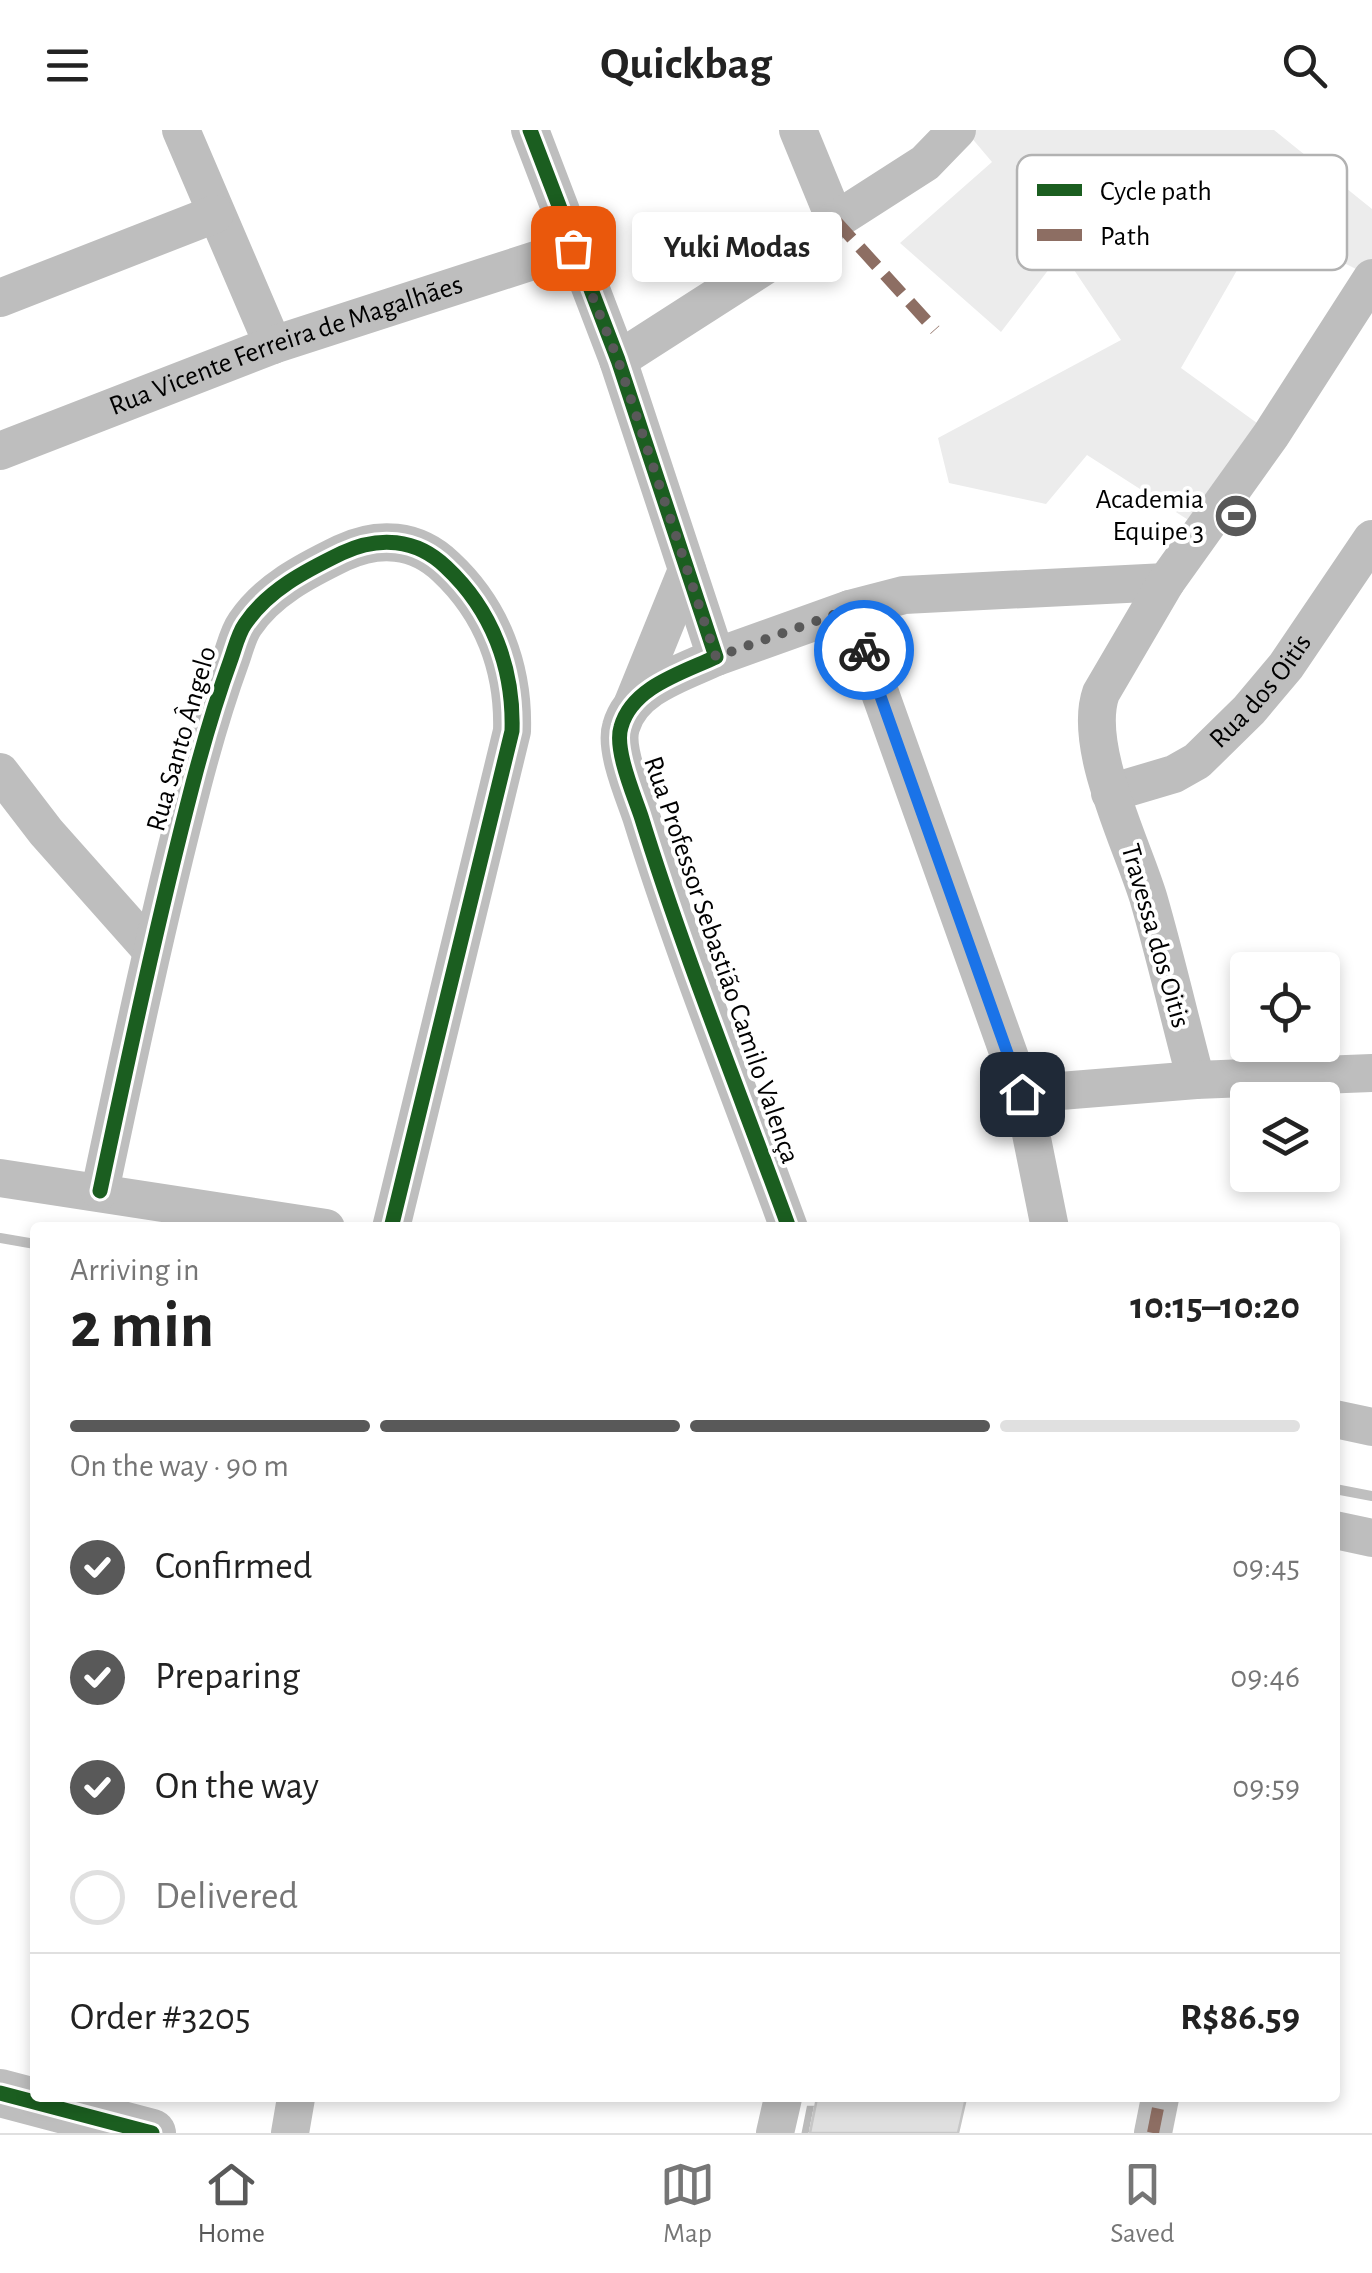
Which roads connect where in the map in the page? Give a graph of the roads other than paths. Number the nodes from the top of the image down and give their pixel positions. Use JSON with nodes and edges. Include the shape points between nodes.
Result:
{"nodes":[{"id":1,"x":182,"y":130,"type":"edge"},
{"id":2,"x":530,"y":130,"type":"edge"},
{"id":3,"x":798,"y":130,"type":"edge"},
{"id":4,"x":957,"y":130,"type":"edge"},
{"id":5,"x":216,"y":214,"type":"junction"},
{"id":6,"x":835,"y":220,"type":"junction"},
{"id":7,"x":573,"y":248,"type":"junction"},
{"id":8,"x":1372,"y":278,"type":"edge"},
{"id":9,"x":0,"y":298,"type":"edge"},
{"id":10,"x":274,"y":346,"type":"junction"},
{"id":11,"x":618,"y":360,"type":"junction"},
{"id":12,"x":0,"y":451,"type":"edge"},
{"id":13,"x":1372,"y":540,"type":"edge"},
{"id":14,"x":687,"y":570,"type":"junction"},
{"id":15,"x":1166,"y":582,"type":"junction"},
{"id":16,"x":850,"y":609,"type":"junction"},
{"id":17,"x":716,"y":657,"type":"junction"},
{"id":18,"x":633,"y":703,"type":"junction"},
{"id":19,"x":0,"y":772,"type":"edge"},
{"id":20,"x":1110,"y":793,"type":"junction"},
{"id":21,"x":150,"y":949,"type":"junction"},
{"id":22,"x":1372,"y":1073,"type":"edge"},
{"id":23,"x":1196,"y":1080,"type":"junction"},
{"id":24,"x":1022,"y":1094,"type":"junction"},
{"id":25,"x":0,"y":1178,"type":"edge"},
{"id":26,"x":100,"y":1191,"type":"junction"},
{"id":27,"x":289,"y":1222,"type":"edge"},
{"id":28,"x":392,"y":1222,"type":"edge"},
{"id":29,"x":787,"y":1222,"type":"edge"},
{"id":30,"x":1049,"y":1222,"type":"edge"},
{"id":31,"x":1340,"y":1531,"type":"edge"},
{"id":32,"x":1372,"y":1538,"type":"edge"},
{"id":33,"x":0,"y":2092,"type":"edge"},
{"id":34,"x":30,"y":2100,"type":"edge"},
{"id":35,"x":37,"y":2102,"type":"edge"},
{"id":36,"x":295,"y":2102,"type":"edge"},
{"id":37,"x":781,"y":2102,"type":"edge"},
{"id":38,"x":1159,"y":2102,"type":"edge"},
{"id":39,"x":152,"y":2133,"type":"edge"},
{"id":40,"x":290,"y":2133,"type":"edge"},
{"id":41,"x":775,"y":2133,"type":"edge"},
{"id":42,"x":1152,"y":2133,"type":"edge"}],
"edges":[{"from":1,"to":5,"type":"street"},
{"from":2,"to":7,"type":"street"},
{"from":3,"to":6,"type":"street"},
{"from":4,"to":6,"type":"street","via":[[925,163]]},
{"from":5,"to":9,"type":"street"},
{"from":5,"to":10,"type":"street"},
{"from":6,"to":11,"type":"street"},
{"from":7,"to":10,"type":"street","name":"Rua Vicente Ferreira de Magalhães"},
{"from":7,"to":11,"type":"street"},
{"from":8,"to":15,"type":"street","name":"Travessa dos Oitis"},
{"from":10,"to":12,"type":"street","name":"Rua Vicente Ferreira de Magalhães"},
{"from":11,"to":14,"type":"street"},
{"from":13,"to":20,"type":"street","name":"Rua dos Oitis","via":[[1286,666],[1210,748],[1174,774]]},
{"from":14,"to":17,"type":"street"},
{"from":14,"to":18,"type":"street","name":"Rua Professor Sebastião Camilo Valença"},
{"from":15,"to":16,"type":"street","via":[[904,595]]},
{"from":15,"to":20,"type":"street","name":"Travessa dos Oitis","via":[[1096,708]]},
{"from":16,"to":17,"type":"street"},
{"from":16,"to":24,"type":"street"},
{"from":17,"to":18,"type":"street"},
{"from":18,"to":29,"type":"street","name":"Rua Professor Sebastião Camilo Valença","via":[[619,730],[624,764]]},
{"from":19,"to":21,"type":"street"},
{"from":20,"to":23,"type":"street","name":"Travessa dos Oitis","via":[[1148,896]]},
{"from":21,"to":26,"type":"street","name":"Rua Santo Ângelo"},
{"from":21,"to":28,"type":"street","name":"Rua Santo Ângelo","via":[[212,712],[242,627],[267,597],[356,547],[387,540],[420,547],[483,610],[502,650],[512,718]]},
{"from":22,"to":23,"type":"street"},
{"from":23,"to":24,"type":"street"},
{"from":24,"to":30,"type":"street"},
{"from":25,"to":26,"type":"street"},
{"from":26,"to":27,"type":"street"},
{"from":31,"to":32,"type":"street"},
{"from":33,"to":34,"type":"main road"},
{"from":35,"to":39,"type":"main road"},
{"from":36,"to":40,"type":"street"},
{"from":37,"to":41,"type":"street"},
{"from":38,"to":42,"type":"street"}]}
